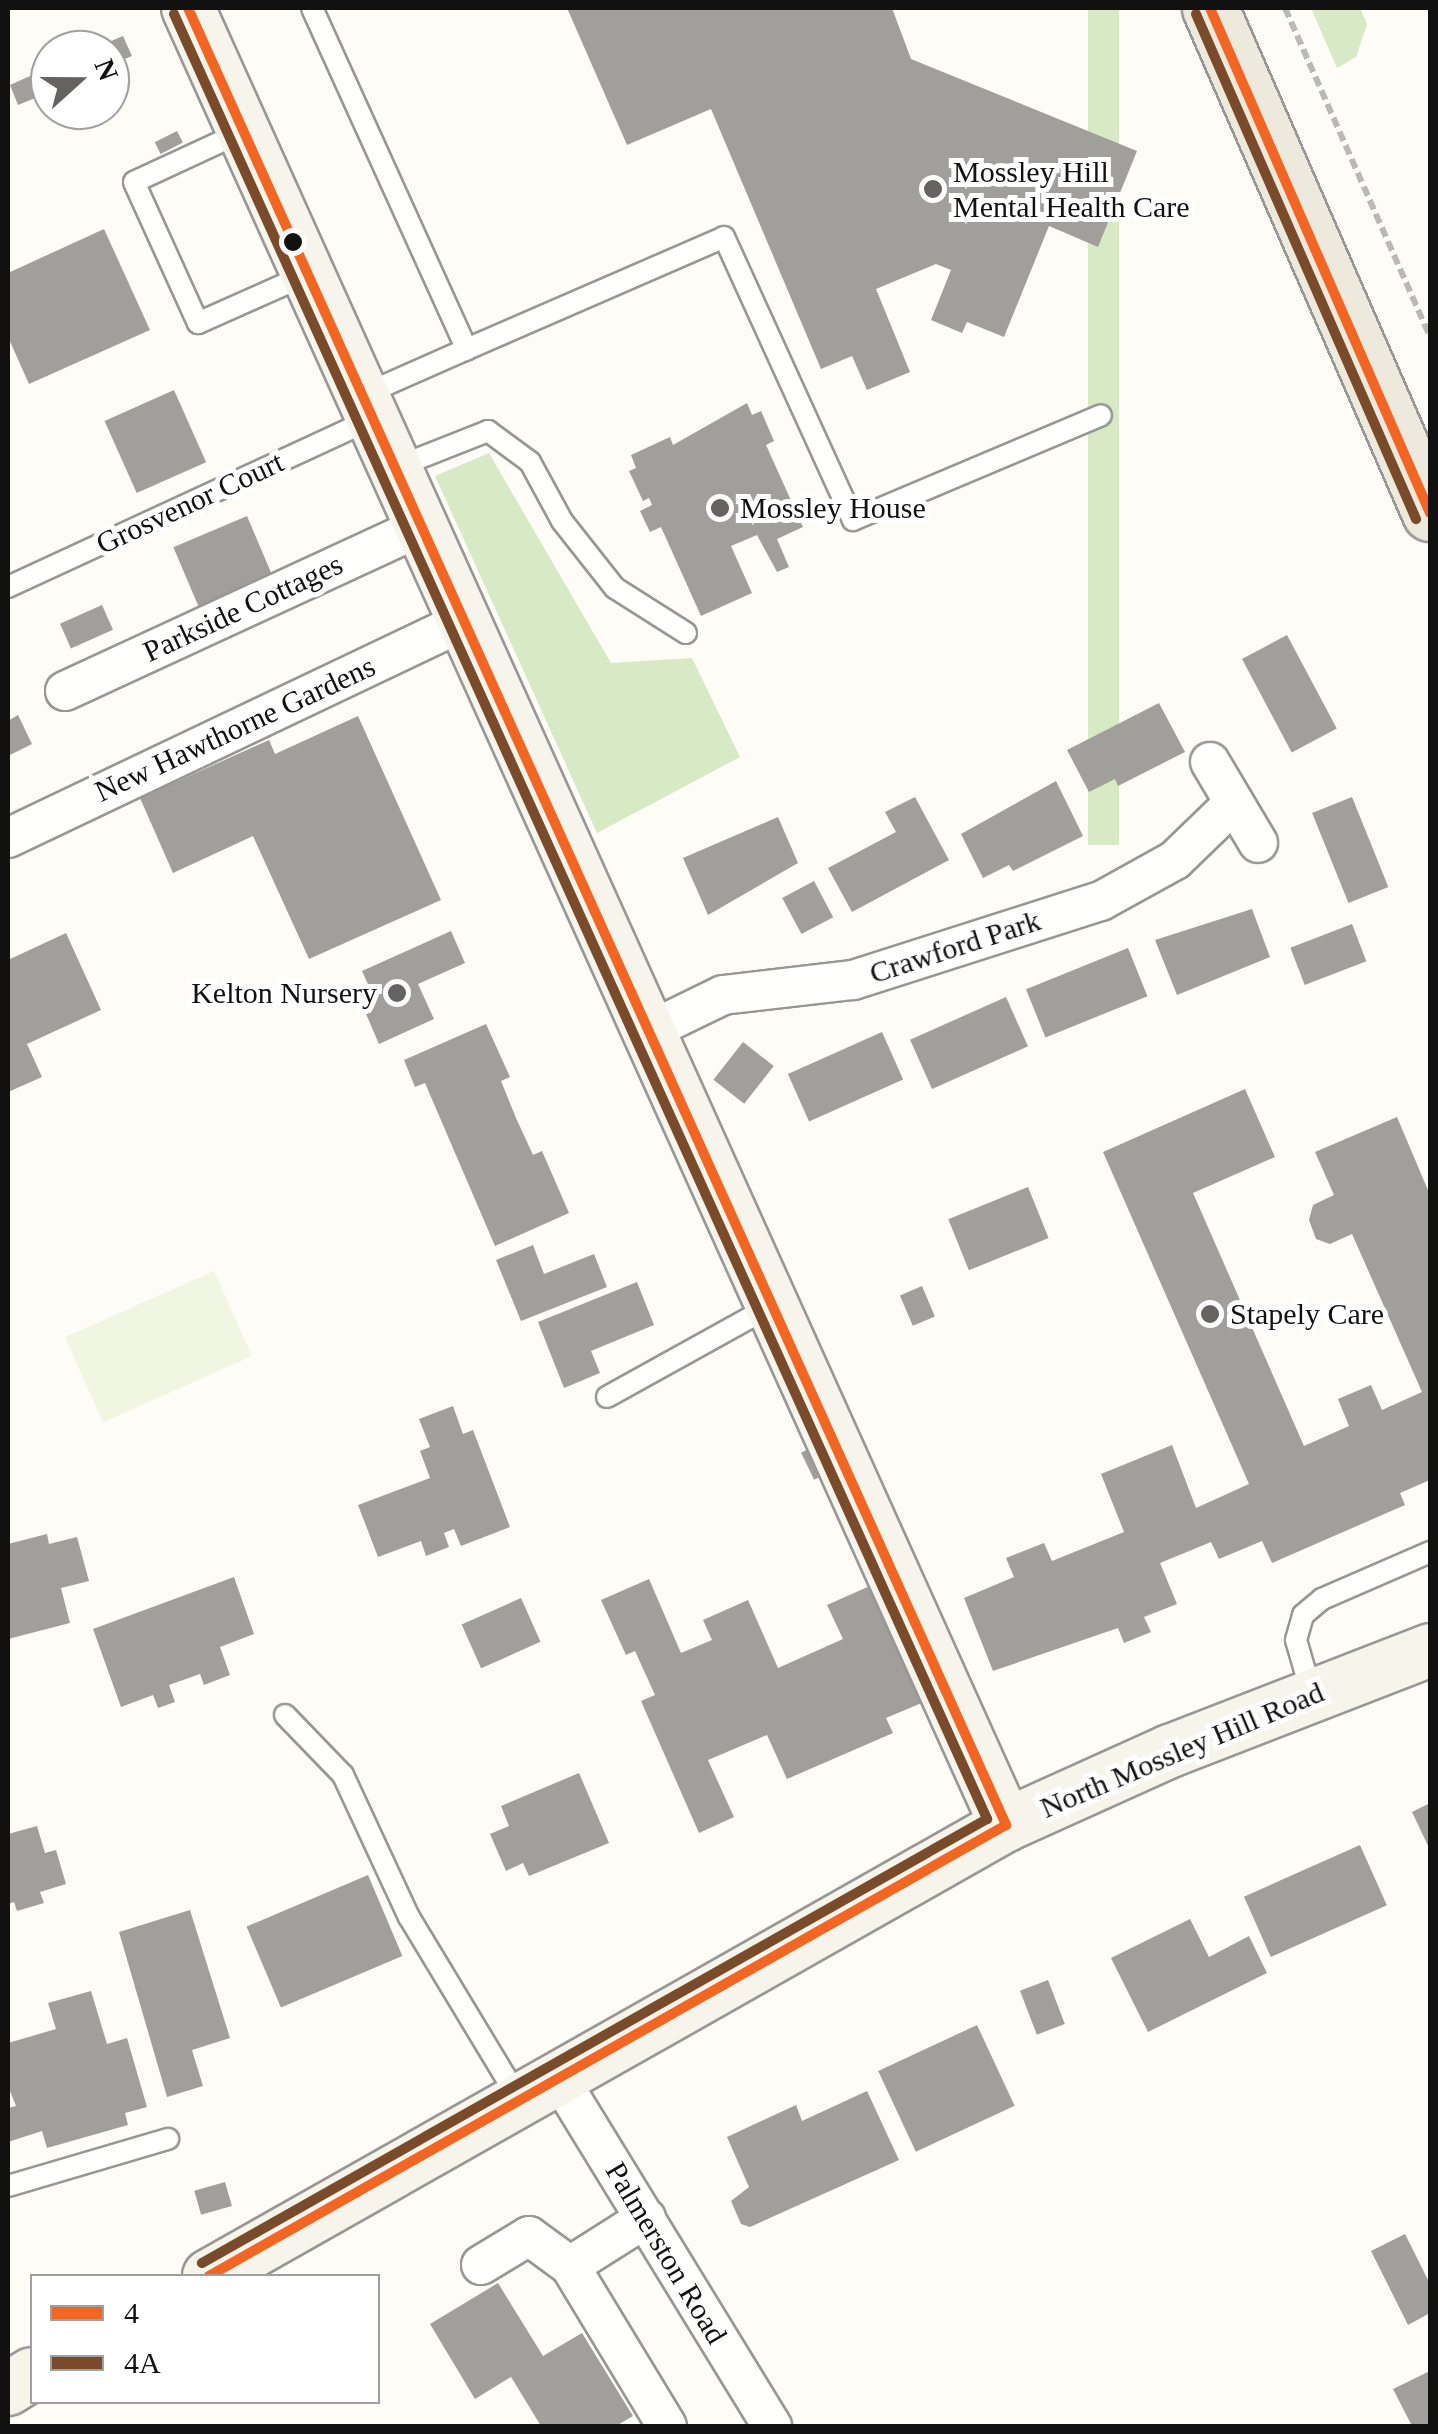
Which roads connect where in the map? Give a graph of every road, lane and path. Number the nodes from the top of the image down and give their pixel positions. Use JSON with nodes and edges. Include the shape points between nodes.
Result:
{"nodes":[{"id":1,"x":188,"y":8,"type":"edge"},
{"id":2,"x":312,"y":8,"type":"edge"},
{"id":3,"x":1210,"y":8,"type":"edge"},
{"id":4,"x":1286,"y":8,"type":"edge"},
{"id":5,"x":244,"y":131,"type":"junction"},
{"id":6,"x":308,"y":274,"type":"junction"},
{"id":7,"x":1430,"y":337,"type":"edge"},
{"id":8,"x":467,"y":349,"type":"junction"},
{"id":9,"x":368,"y":407,"type":"junction"},
{"id":10,"x":1101,"y":414,"type":"dead end"},
{"id":11,"x":395,"y":468,"type":"junction"},
{"id":12,"x":1430,"y":512,"type":"edge"},
{"id":13,"x":422,"y":526,"type":"junction"},
{"id":14,"x":8,"y":587,"type":"edge"},
{"id":15,"x":464,"y":621,"type":"junction"},
{"id":16,"x":686,"y":632,"type":"dead end"},
{"id":17,"x":65,"y":690,"type":"dead end"},
{"id":18,"x":1210,"y":762,"type":"dead end"},
{"id":19,"x":1234,"y":803,"type":"junction"},
{"id":20,"x":8,"y":838,"type":"edge"},
{"id":21,"x":1258,"y":843,"type":"dead end"},
{"id":22,"x":649,"y":1031,"type":"junction"},
{"id":23,"x":773,"y":1305,"type":"junction"},
{"id":24,"x":606,"y":1397,"type":"dead end"},
{"id":25,"x":1430,"y":1552,"type":"edge"},
{"id":26,"x":1430,"y":1650,"type":"edge"},
{"id":27,"x":1312,"y":1695,"type":"junction"},
{"id":28,"x":285,"y":1715,"type":"dead end"},
{"id":29,"x":1006,"y":1825,"type":"junction"},
{"id":30,"x":540,"y":2090,"type":"junction"},
{"id":31,"x":168,"y":2139,"type":"dead end"},
{"id":32,"x":8,"y":2186,"type":"edge"},
{"id":33,"x":646,"y":2218,"type":"junction"},
{"id":34,"x":481,"y":2265,"type":"dead end"},
{"id":35,"x":570,"y":2266,"type":"junction"},
{"id":36,"x":212,"y":2274,"type":"edge"},
{"id":37,"x":30,"y":2375,"type":"edge"},
{"id":38,"x":8,"y":2388,"type":"edge"},
{"id":39,"x":667,"y":2426,"type":"edge"},
{"id":40,"x":772,"y":2426,"type":"edge"}],
"edges":[{"from":1,"to":5,"type":"street"},
{"from":2,"to":8,"type":"lane"},
{"from":3,"to":12,"type":"main road"},
{"from":4,"to":7,"type":"path"},
{"from":5,"to":6,"type":"street"},
{"from":5,"to":6,"type":"lane","via":[[134,182],[142,200],[198,323]]},
{"from":6,"to":9,"type":"street"},
{"from":8,"to":9,"type":"lane","name":"Grosvenor Court"},
{"from":8,"to":10,"type":"lane","name":"Grosvenor Court","via":[[724,237],[853,520]]},
{"from":9,"to":11,"type":"street"},
{"from":9,"to":14,"type":"lane","name":"Grosvenor Court"},
{"from":11,"to":13,"type":"street"},
{"from":11,"to":16,"type":"lane","via":[[488,431],[530,462],[562,520],[615,588]]},
{"from":13,"to":15,"type":"street"},
{"from":13,"to":17,"type":"street","name":"Parkside Cottages"},
{"from":15,"to":20,"type":"street","name":"New Hawthorne Gardens"},
{"from":15,"to":22,"type":"street"},
{"from":18,"to":19,"type":"street"},
{"from":19,"to":21,"type":"street"},
{"from":19,"to":22,"type":"street","name":"Crawford Park","via":[[1175,860],[1101,901],[853,980],[723,994]]},
{"from":22,"to":23,"type":"street"},
{"from":23,"to":24,"type":"lane"},
{"from":23,"to":29,"type":"street"},
{"from":25,"to":27,"type":"lane","via":[[1303,1615],[1296,1640]]},
{"from":26,"to":27,"type":"street","name":"North Mossley Hill Road"},
{"from":27,"to":29,"type":"street","name":"North Mossley Hill Road"},
{"from":28,"to":30,"type":"lane","via":[[343,1775],[409,1917]]},
{"from":29,"to":30,"type":"street","name":"North Mossley Hill Road"},
{"from":30,"to":33,"type":"street","name":"Palmerston Road"},
{"from":30,"to":36,"type":"street","name":"North Mossley Hill Road"},
{"from":31,"to":32,"type":"lane"},
{"from":33,"to":35,"type":"street"},
{"from":33,"to":40,"type":"street","name":"Palmerston Road"},
{"from":34,"to":35,"type":"street","via":[[529,2236]]},
{"from":35,"to":39,"type":"street"},
{"from":37,"to":38,"type":"street"}]}
